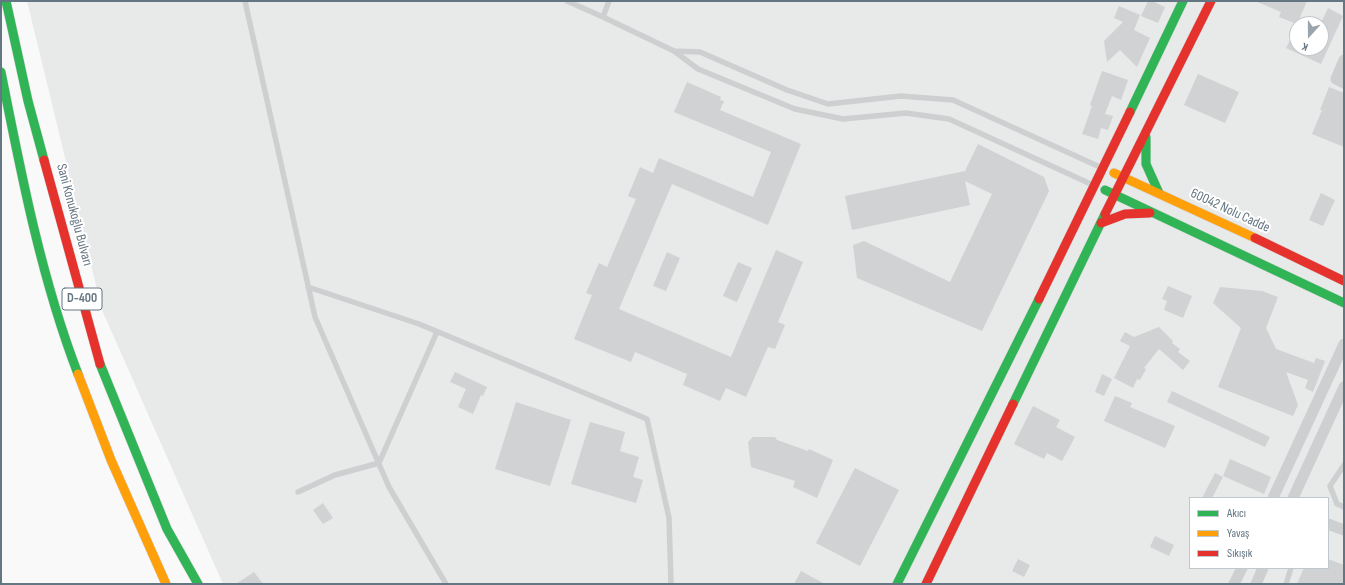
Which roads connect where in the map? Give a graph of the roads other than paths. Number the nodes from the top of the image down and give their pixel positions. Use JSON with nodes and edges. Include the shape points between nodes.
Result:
{"nodes":[{"id":1,"x":6,"y":1,"type":"edge"},
{"id":2,"x":245,"y":1,"type":"edge"},
{"id":3,"x":567,"y":1,"type":"edge"},
{"id":4,"x":610,"y":1,"type":"edge"},
{"id":5,"x":1183,"y":1,"type":"edge"},
{"id":6,"x":1211,"y":1,"type":"edge"},
{"id":7,"x":603,"y":17,"type":"junction"},
{"id":8,"x":674,"y":51,"type":"junction"},
{"id":9,"x":1344,"y":60,"type":"edge"},
{"id":10,"x":1,"y":72,"type":"edge"},
{"id":11,"x":1344,"y":83,"type":"edge"},
{"id":12,"x":1146,"y":132,"type":"junction"},
{"id":13,"x":1103,"y":169,"type":"junction"},
{"id":14,"x":1124,"y":178,"type":"junction"},
{"id":15,"x":1095,"y":186,"type":"junction"},
{"id":16,"x":1159,"y":193,"type":"junction"},
{"id":17,"x":1115,"y":195,"type":"junction"},
{"id":18,"x":1152,"y":212,"type":"junction"},
{"id":19,"x":1101,"y":223,"type":"junction"},
{"id":20,"x":1344,"y":281,"type":"edge"},
{"id":21,"x":308,"y":287,"type":"junction"},
{"id":22,"x":1344,"y":303,"type":"edge"},
{"id":23,"x":437,"y":332,"type":"junction"},
{"id":24,"x":1344,"y":344,"type":"edge"},
{"id":25,"x":1344,"y":387,"type":"edge"},
{"id":26,"x":379,"y":463,"type":"junction"},
{"id":27,"x":1344,"y":465,"type":"edge"},
{"id":28,"x":298,"y":492,"type":"dead end"},
{"id":29,"x":1273,"y":497,"type":"edge"},
{"id":30,"x":1293,"y":497,"type":"edge"},
{"id":31,"x":1344,"y":507,"type":"edge"},
{"id":32,"x":1329,"y":524,"type":"edge"},
{"id":33,"x":1344,"y":530,"type":"edge"},
{"id":34,"x":1242,"y":569,"type":"edge"},
{"id":35,"x":1263,"y":569,"type":"edge"},
{"id":36,"x":1291,"y":569,"type":"edge"},
{"id":37,"x":166,"y":584,"type":"edge"},
{"id":38,"x":198,"y":584,"type":"edge"},
{"id":39,"x":446,"y":584,"type":"edge"},
{"id":40,"x":671,"y":584,"type":"edge"},
{"id":41,"x":897,"y":584,"type":"edge"},
{"id":42,"x":926,"y":584,"type":"edge"},
{"id":43,"x":1234,"y":584,"type":"edge"},
{"id":44,"x":1256,"y":584,"type":"edge"},
{"id":45,"x":1286,"y":584,"type":"edge"}],
"edges":[{"from":1,"to":38,"type":"main road","name":"Sani Konukoğlu Bulvarı","number":"D-400","via":[[28,100],[100,365],[167,529]]},
{"from":2,"to":21,"type":"lane"},
{"from":3,"to":7,"type":"lane"},
{"from":4,"to":7,"type":"lane"},
{"from":5,"to":13,"type":"main road"},
{"from":6,"to":12,"type":"main road"},
{"from":7,"to":8,"type":"lane"},
{"from":8,"to":13,"type":"lane","via":[[700,52],[787,90],[828,104],[901,96],[953,100]]},
{"from":8,"to":15,"type":"lane","via":[[698,69],[795,109],[843,119],[906,113],[949,119]]},
{"from":9,"to":11,"type":"street","via":[[1336,79]]},
{"from":10,"to":37,"type":"main road","number":"D-400","via":[[25,193],[63,335],[111,460]]},
{"from":12,"to":14,"type":"main road"},
{"from":12,"to":16,"type":"main road","via":[[1146,164]]},
{"from":13,"to":14,"type":"main road","name":"60042 Nolu Cadde"},
{"from":13,"to":15,"type":"main road"},
{"from":14,"to":16,"type":"main road","name":"60042 Nolu Cadde"},
{"from":14,"to":17,"type":"main road"},
{"from":15,"to":17,"type":"main road"},
{"from":15,"to":41,"type":"main road"},
{"from":16,"to":20,"type":"main road","name":"60042 Nolu Cadde"},
{"from":17,"to":18,"type":"main road"},
{"from":17,"to":19,"type":"main road"},
{"from":18,"to":19,"type":"main road","via":[[1125,214]]},
{"from":18,"to":22,"type":"main road"},
{"from":19,"to":42,"type":"main road"},
{"from":21,"to":23,"type":"lane"},
{"from":21,"to":26,"type":"lane","via":[[315,317]]},
{"from":23,"to":26,"type":"lane"},
{"from":23,"to":40,"type":"lane","via":[[647,419],[669,518]]},
{"from":24,"to":29,"type":"street"},
{"from":25,"to":30,"type":"street"},
{"from":26,"to":28,"type":"lane","via":[[335,475]]},
{"from":26,"to":39,"type":"lane","via":[[389,487]]},
{"from":27,"to":31,"type":"lane","via":[[1330,486],[1337,504]]},
{"from":32,"to":33,"type":"street"},
{"from":34,"to":43,"type":"street"},
{"from":35,"to":44,"type":"street"},
{"from":36,"to":45,"type":"lane"}]}
